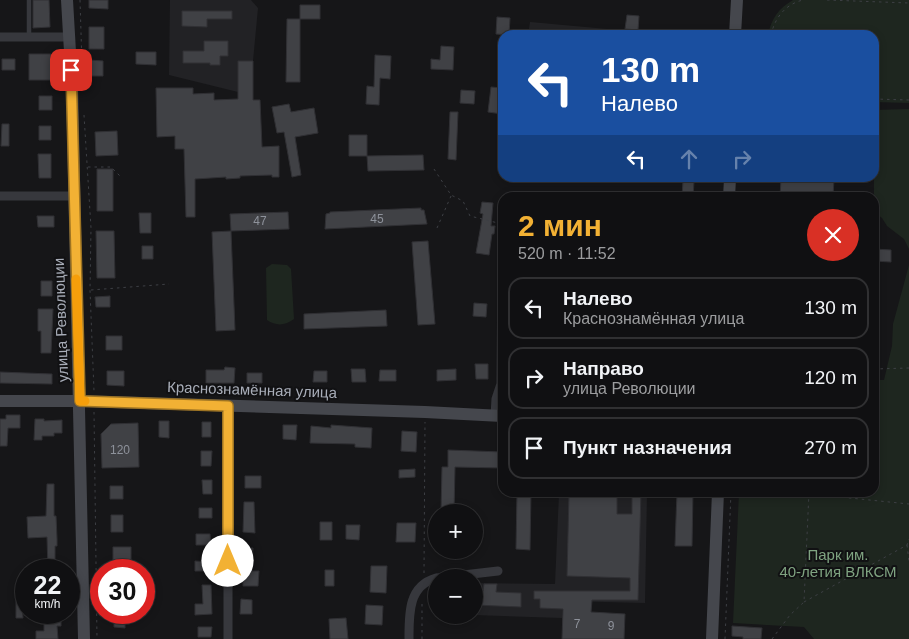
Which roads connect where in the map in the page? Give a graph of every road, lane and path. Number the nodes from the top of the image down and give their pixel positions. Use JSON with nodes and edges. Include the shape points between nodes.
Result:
{"nodes":[{"id":1,"x":29,"y":0,"type":"edge"},
{"id":2,"x":67,"y":0,"type":"edge"},
{"id":3,"x":80,"y":0,"type":"edge"},
{"id":4,"x":736,"y":0,"type":"edge"},
{"id":5,"x":804,"y":0,"type":"edge"},
{"id":6,"x":826,"y":0,"type":"edge"},
{"id":7,"x":909,"y":3,"type":"edge"},
{"id":8,"x":735,"y":30,"type":"edge"},
{"id":9,"x":772,"y":30,"type":"edge"},
{"id":10,"x":0,"y":37,"type":"edge"},
{"id":11,"x":29,"y":37,"type":"junction"},
{"id":12,"x":70,"y":37,"type":"junction"},
{"id":13,"x":82,"y":66,"type":"dead end"},
{"id":14,"x":879,"y":99,"type":"edge"},
{"id":15,"x":909,"y":100,"type":"edge"},
{"id":16,"x":84,"y":111,"type":"dead end"},
{"id":17,"x":87,"y":167,"type":"junction"},
{"id":18,"x":434,"y":169,"type":"dead end"},
{"id":19,"x":120,"y":176,"type":"dead end"},
{"id":20,"x":451,"y":195,"type":"junction"},
{"id":21,"x":0,"y":196,"type":"edge"},
{"id":22,"x":74,"y":196,"type":"junction"},
{"id":23,"x":498,"y":223,"type":"edge"},
{"id":24,"x":437,"y":228,"type":"dead end"},
{"id":25,"x":169,"y":284,"type":"dead end"},
{"id":26,"x":90,"y":290,"type":"junction"},
{"id":27,"x":909,"y":368,"type":"edge"},
{"id":28,"x":879,"y":369,"type":"edge"},
{"id":29,"x":498,"y":393,"type":"edge"},
{"id":30,"x":0,"y":401,"type":"edge"},
{"id":31,"x":80,"y":401,"type":"junction"},
{"id":32,"x":94,"y":401,"type":"junction"},
{"id":33,"x":228,"y":406,"type":"junction"},
{"id":34,"x":498,"y":410,"type":"edge"},
{"id":35,"x":426,"y":412,"type":"junction"},
{"id":36,"x":498,"y":416,"type":"edge"},
{"id":37,"x":718,"y":497,"type":"edge"},
{"id":38,"x":731,"y":497,"type":"edge"},
{"id":39,"x":809,"y":497,"type":"edge"},
{"id":40,"x":845,"y":497,"type":"edge"},
{"id":41,"x":909,"y":504,"type":"edge"},
{"id":42,"x":909,"y":539,"type":"edge"},
{"id":43,"x":907,"y":545,"type":"junction"},
{"id":44,"x":909,"y":560,"type":"edge"},
{"id":45,"x":498,"y":571,"type":"dead end"},
{"id":46,"x":483,"y":573,"type":"edge"},
{"id":47,"x":428,"y":582,"type":"edge"},
{"id":48,"x":423,"y":584,"type":"junction"},
{"id":49,"x":804,"y":602,"type":"junction"},
{"id":50,"x":84,"y":639,"type":"edge"},
{"id":51,"x":97,"y":639,"type":"edge"},
{"id":52,"x":228,"y":639,"type":"edge"},
{"id":53,"x":409,"y":639,"type":"edge"},
{"id":54,"x":422,"y":639,"type":"edge"},
{"id":55,"x":712,"y":639,"type":"edge"},
{"id":56,"x":725,"y":639,"type":"edge"},
{"id":57,"x":772,"y":639,"type":"edge"}],
"edges":[{"from":1,"to":11,"type":"lane"},
{"from":2,"to":12,"type":"street","name":"улица Революции"},
{"from":3,"to":13,"type":"path"},
{"from":4,"to":8,"type":"street"},
{"from":5,"to":9,"type":"path","via":[[793,3],[780,14]]},
{"from":6,"to":7,"type":"path"},
{"from":10,"to":11,"type":"street"},
{"from":11,"to":12,"type":"street"},
{"from":12,"to":22,"type":"street","name":"улица Революции"},
{"from":14,"to":15,"type":"path"},
{"from":16,"to":17,"type":"path"},
{"from":17,"to":19,"type":"path","via":[[111,167]]},
{"from":17,"to":26,"type":"path","via":[[91,228]]},
{"from":18,"to":20,"type":"path"},
{"from":20,"to":23,"type":"path","via":[[463,201],[470,216]]},
{"from":20,"to":24,"type":"path"},
{"from":21,"to":22,"type":"street"},
{"from":22,"to":31,"type":"street","name":"улица Революции"},
{"from":25,"to":26,"type":"path"},
{"from":26,"to":32,"type":"path"},
{"from":27,"to":28,"type":"path"},
{"from":29,"to":34,"type":"street"},
{"from":30,"to":31,"type":"street","name":"Краснознамённая улица"},
{"from":31,"to":32,"type":"street","name":"Краснознамённая улица"},
{"from":31,"to":50,"type":"street","name":"улица Революции"},
{"from":32,"to":33,"type":"street","name":"Краснознамённая улица"},
{"from":32,"to":51,"type":"path"},
{"from":33,"to":35,"type":"street","name":"Краснознамённая улица"},
{"from":33,"to":52,"type":"street"},
{"from":35,"to":36,"type":"street","name":"Краснознамённая улица"},
{"from":35,"to":48,"type":"path"},
{"from":37,"to":55,"type":"street"},
{"from":38,"to":56,"type":"path"},
{"from":39,"to":49,"type":"path"},
{"from":40,"to":41,"type":"path"},
{"from":42,"to":43,"type":"path"},
{"from":43,"to":44,"type":"path"},
{"from":43,"to":49,"type":"path"},
{"from":45,"to":46,"type":"street"},
{"from":47,"to":48,"type":"street"},
{"from":48,"to":53,"type":"street","via":[[413,598]]},
{"from":48,"to":54,"type":"path"},
{"from":49,"to":57,"type":"path"}]}
